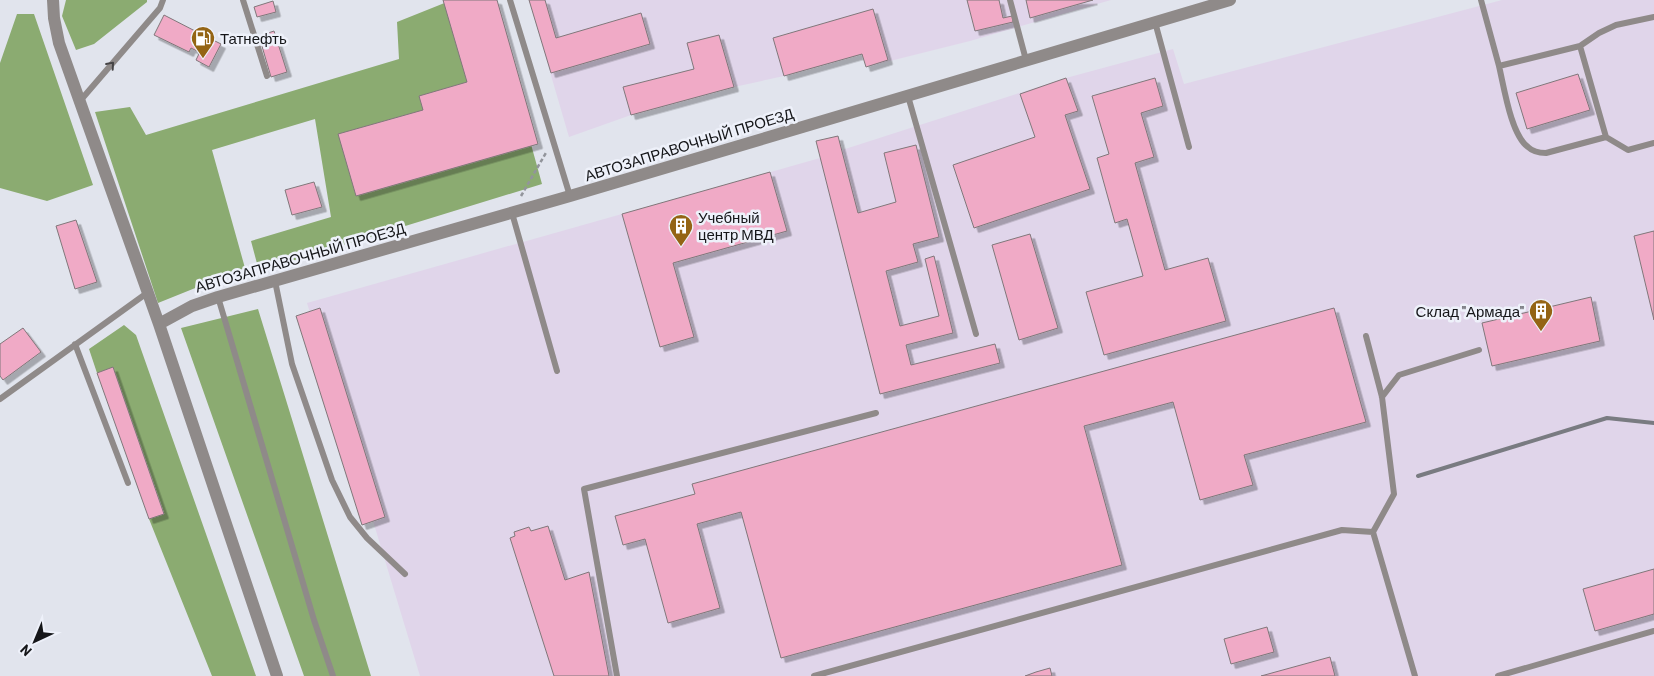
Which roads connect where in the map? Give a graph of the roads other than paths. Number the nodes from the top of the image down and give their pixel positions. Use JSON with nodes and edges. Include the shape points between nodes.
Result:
{"nodes":[{"id":1,"x":53,"y":0,"type":"edge"},
{"id":2,"x":163,"y":0,"type":"edge"},
{"id":3,"x":243,"y":0,"type":"edge"},
{"id":4,"x":510,"y":0,"type":"edge"},
{"id":5,"x":1010,"y":0,"type":"edge"},
{"id":6,"x":1230,"y":0,"type":"edge"},
{"id":7,"x":1481,"y":0,"type":"edge"},
{"id":8,"x":1654,"y":17,"type":"edge"},
{"id":9,"x":1155,"y":22,"type":"junction"},
{"id":10,"x":1580,"y":46,"type":"junction"},
{"id":11,"x":1026,"y":60,"type":"junction"},
{"id":12,"x":1499,"y":66,"type":"junction"},
{"id":13,"x":267,"y":76,"type":"dead end"},
{"id":14,"x":908,"y":96,"type":"junction"},
{"id":15,"x":80,"y":102,"type":"junction"},
{"id":16,"x":1606,"y":137,"type":"junction"},
{"id":17,"x":1654,"y":143,"type":"edge"},
{"id":18,"x":1189,"y":147,"type":"dead end"},
{"id":19,"x":570,"y":196,"type":"junction"},
{"id":20,"x":512,"y":213,"type":"junction"},
{"id":21,"x":275,"y":281,"type":"junction"},
{"id":22,"x":147,"y":293,"type":"junction"},
{"id":23,"x":218,"y":297,"type":"junction"},
{"id":24,"x":159,"y":324,"type":"junction"},
{"id":25,"x":976,"y":334,"type":"dead end"},
{"id":26,"x":1366,"y":336,"type":"dead end"},
{"id":27,"x":76,"y":344,"type":"junction"},
{"id":28,"x":1479,"y":350,"type":"dead end"},
{"id":29,"x":556,"y":371,"type":"dead end"},
{"id":30,"x":1382,"y":397,"type":"junction"},
{"id":31,"x":0,"y":399,"type":"edge"},
{"id":32,"x":876,"y":413,"type":"dead end"},
{"id":33,"x":128,"y":483,"type":"dead end"},
{"id":34,"x":1372,"y":532,"type":"junction"},
{"id":35,"x":405,"y":574,"type":"dead end"},
{"id":36,"x":1654,"y":631,"type":"edge"},
{"id":37,"x":277,"y":676,"type":"edge"},
{"id":38,"x":333,"y":676,"type":"edge"},
{"id":39,"x":617,"y":676,"type":"edge"},
{"id":40,"x":814,"y":676,"type":"edge"},
{"id":41,"x":1415,"y":676,"type":"edge"},
{"id":42,"x":1498,"y":676,"type":"edge"}],
"edges":[{"from":1,"to":15,"type":"street","via":[[59,43]]},
{"from":15,"to":2,"type":"lane","one_way":true,"via":[[160,8]]},
{"from":3,"to":13,"type":"lane"},
{"from":4,"to":19,"type":"lane"},
{"from":5,"to":11,"type":"lane"},
{"from":6,"to":9,"type":"street","name":"АВТОЗАПРАВОЧНЫЙ ПРОЕЗД"},
{"from":7,"to":12,"type":"lane"},
{"from":8,"to":10,"type":"lane","via":[[1616,25]]},
{"from":9,"to":11,"type":"street","name":"АВТОЗАПРАВОЧНЫЙ ПРОЕЗД"},
{"from":9,"to":18,"type":"lane"},
{"from":10,"to":12,"type":"lane"},
{"from":10,"to":16,"type":"lane"},
{"from":11,"to":14,"type":"street","name":"АВТОЗАПРАВОЧНЫЙ ПРОЕЗД"},
{"from":12,"to":16,"type":"lane","via":[[1515,130],[1528,147],[1546,154]]},
{"from":14,"to":19,"type":"street","name":"АВТОЗАПРАВОЧНЫЙ ПРОЕЗД"},
{"from":14,"to":25,"type":"lane"},
{"from":15,"to":22,"type":"street"},
{"from":16,"to":17,"type":"lane","via":[[1628,150]]},
{"from":19,"to":20,"type":"street","name":"АВТОЗАПРАВОЧНЫЙ ПРОЕЗД"},
{"from":20,"to":21,"type":"street","name":"АВТОЗАПРАВОЧНЫЙ ПРОЕЗД"},
{"from":20,"to":29,"type":"lane"},
{"from":21,"to":23,"type":"street","name":"АВТОЗАПРАВОЧНЫЙ ПРОЕЗД"},
{"from":21,"to":35,"type":"lane","via":[[292,364],[332,480],[356,524]]},
{"from":22,"to":24,"type":"street"},
{"from":22,"to":27,"type":"lane"},
{"from":23,"to":24,"type":"street","name":"АВТОЗАПРАВОЧНЫЙ ПРОЕЗД","via":[[192,306]]},
{"from":23,"to":38,"type":"lane"},
{"from":24,"to":37,"type":"street"},
{"from":26,"to":30,"type":"lane"},
{"from":27,"to":31,"type":"lane"},
{"from":27,"to":33,"type":"lane"},
{"from":28,"to":30,"type":"lane","via":[[1399,375]]},
{"from":30,"to":34,"type":"lane","via":[[1394,494]]},
{"from":32,"to":39,"type":"lane","via":[[584,489]]},
{"from":34,"to":40,"type":"lane","via":[[1342,530]]},
{"from":34,"to":41,"type":"lane"},
{"from":36,"to":42,"type":"lane"}]}
